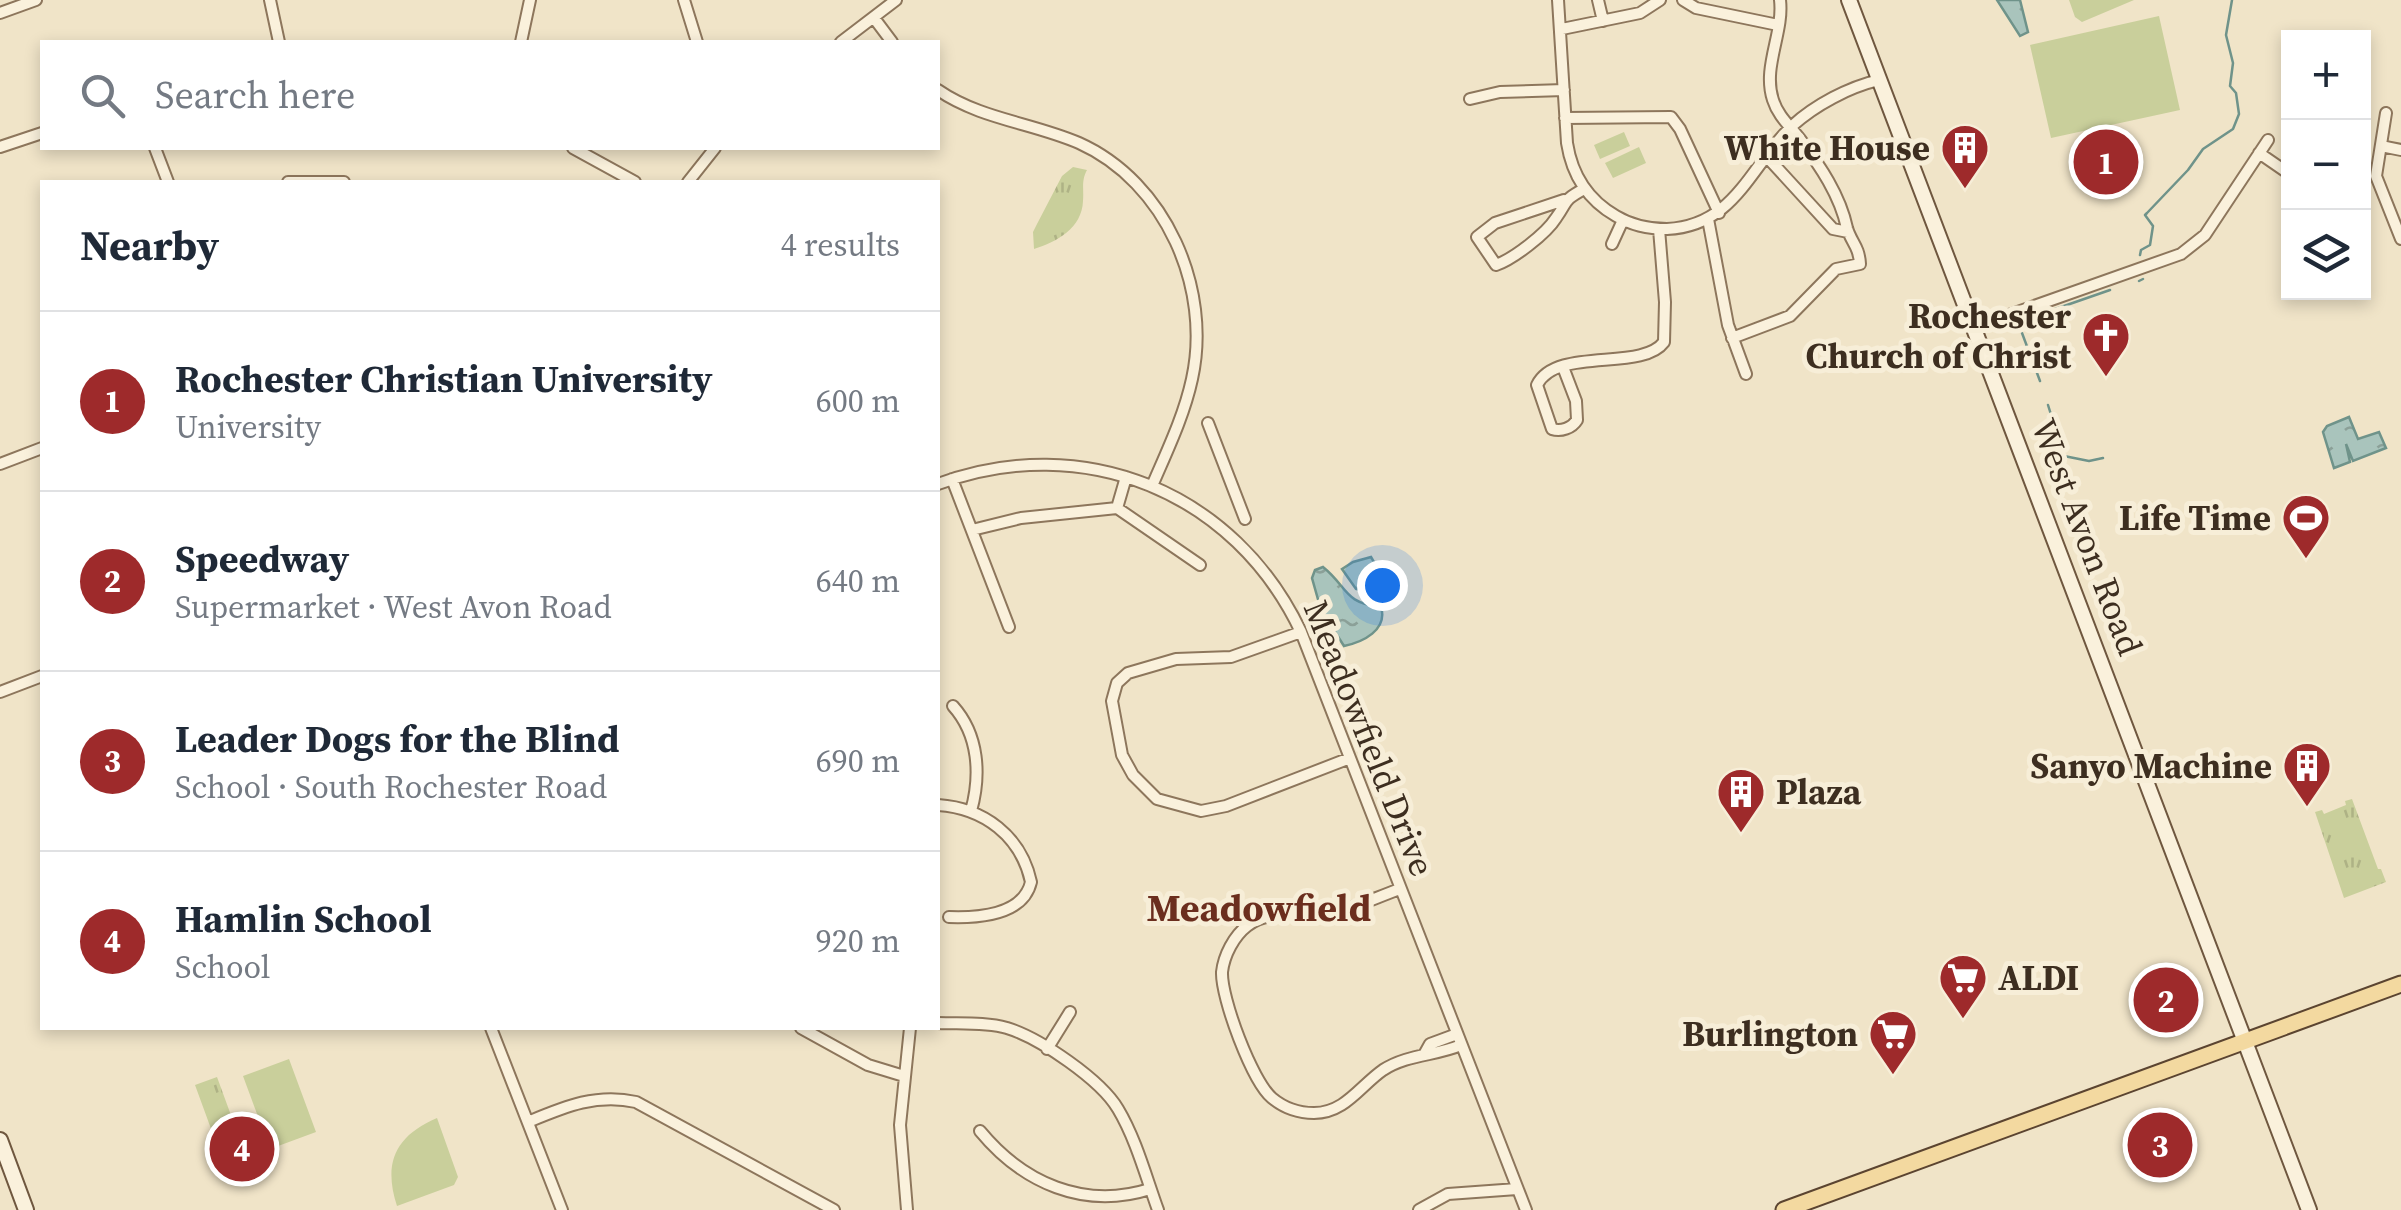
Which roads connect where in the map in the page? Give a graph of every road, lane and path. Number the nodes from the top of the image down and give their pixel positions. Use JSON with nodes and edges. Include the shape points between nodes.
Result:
{"nodes":[{"id":1,"x":36,"y":0,"type":"edge"},
{"id":2,"x":270,"y":0,"type":"edge"},
{"id":3,"x":530,"y":0,"type":"edge"},
{"id":4,"x":684,"y":0,"type":"edge"},
{"id":5,"x":896,"y":0,"type":"edge"},
{"id":6,"x":1558,"y":0,"type":"edge"},
{"id":7,"x":1598,"y":0,"type":"edge"},
{"id":8,"x":1660,"y":0,"type":"edge"},
{"id":9,"x":1683,"y":0,"type":"edge"},
{"id":10,"x":1780,"y":0,"type":"edge"},
{"id":11,"x":1850,"y":0,"type":"edge"},
{"id":12,"x":0,"y":14,"type":"edge"},
{"id":13,"x":874,"y":18,"type":"junction"},
{"id":14,"x":1603,"y":21,"type":"junction"},
{"id":15,"x":1778,"y":25,"type":"junction"},
{"id":16,"x":1562,"y":29,"type":"junction"},
{"id":17,"x":280,"y":40,"type":"edge"},
{"id":18,"x":521,"y":40,"type":"edge"},
{"id":19,"x":696,"y":40,"type":"edge"},
{"id":20,"x":844,"y":40,"type":"edge"},
{"id":21,"x":890,"y":40,"type":"edge"},
{"id":22,"x":1879,"y":80,"type":"junction"},
{"id":23,"x":1564,"y":90,"type":"junction"},
{"id":24,"x":940,"y":91,"type":"edge"},
{"id":25,"x":1470,"y":99,"type":"dead end"},
{"id":26,"x":2386,"y":113,"type":"dead end"},
{"id":27,"x":1565,"y":118,"type":"junction"},
{"id":28,"x":1791,"y":128,"type":"junction"},
{"id":29,"x":40,"y":134,"type":"edge"},
{"id":30,"x":2268,"y":140,"type":"dead end"},
{"id":31,"x":2381,"y":146,"type":"junction"},
{"id":32,"x":0,"y":147,"type":"edge"},
{"id":33,"x":156,"y":150,"type":"edge"},
{"id":34,"x":577,"y":150,"type":"edge"},
{"id":35,"x":712,"y":150,"type":"edge"},
{"id":36,"x":2401,"y":150,"type":"edge"},
{"id":37,"x":2259,"y":153,"type":"junction"},
{"id":38,"x":1767,"y":157,"type":"junction"},
{"id":39,"x":2281,"y":169,"type":"edge"},
{"id":40,"x":2376,"y":176,"type":"junction"},
{"id":41,"x":2371,"y":178,"type":"edge"},
{"id":42,"x":167,"y":180,"type":"edge"},
{"id":43,"x":631,"y":180,"type":"edge"},
{"id":44,"x":690,"y":180,"type":"edge"},
{"id":45,"x":1584,"y":189,"type":"junction"},
{"id":46,"x":1564,"y":200,"type":"junction"},
{"id":47,"x":1720,"y":212,"type":"junction"},
{"id":48,"x":1708,"y":219,"type":"junction"},
{"id":49,"x":1623,"y":220,"type":"junction"},
{"id":50,"x":1659,"y":229,"type":"junction"},
{"id":51,"x":1848,"y":232,"type":"junction"},
{"id":52,"x":2401,"y":239,"type":"edge"},
{"id":53,"x":1612,"y":244,"type":"dead end"},
{"id":54,"x":1975,"y":327,"type":"junction"},
{"id":55,"x":1732,"y":338,"type":"junction"},
{"id":56,"x":1563,"y":368,"type":"junction"},
{"id":57,"x":1746,"y":374,"type":"dead end"},
{"id":58,"x":1208,"y":423,"type":"dead end"},
{"id":59,"x":40,"y":449,"type":"edge"},
{"id":60,"x":0,"y":464,"type":"edge"},
{"id":61,"x":1126,"y":476,"type":"junction"},
{"id":62,"x":952,"y":479,"type":"junction"},
{"id":63,"x":940,"y":483,"type":"edge"},
{"id":64,"x":1152,"y":486,"type":"junction"},
{"id":65,"x":1116,"y":508,"type":"junction"},
{"id":66,"x":1245,"y":519,"type":"dead end"},
{"id":67,"x":972,"y":530,"type":"junction"},
{"id":68,"x":1200,"y":565,"type":"dead end"},
{"id":69,"x":1009,"y":627,"type":"dead end"},
{"id":70,"x":1301,"y":632,"type":"junction"},
{"id":71,"x":40,"y":677,"type":"edge"},
{"id":72,"x":0,"y":692,"type":"edge"},
{"id":73,"x":952,"y":706,"type":"dead end"},
{"id":74,"x":1350,"y":758,"type":"junction"},
{"id":75,"x":940,"y":805,"type":"edge"},
{"id":76,"x":970,"y":811,"type":"junction"},
{"id":77,"x":1400,"y":889,"type":"junction"},
{"id":78,"x":949,"y":917,"type":"dead end"},
{"id":79,"x":2401,"y":984,"type":"edge"},
{"id":80,"x":1070,"y":1012,"type":"dead end"},
{"id":81,"x":940,"y":1023,"type":"edge"},
{"id":82,"x":492,"y":1030,"type":"edge"},
{"id":83,"x":805,"y":1030,"type":"edge"},
{"id":84,"x":910,"y":1030,"type":"edge"},
{"id":85,"x":1459,"y":1040,"type":"junction"},
{"id":86,"x":2244,"y":1040,"type":"junction"},
{"id":87,"x":1047,"y":1049,"type":"junction"},
{"id":88,"x":904,"y":1076,"type":"junction"},
{"id":89,"x":528,"y":1122,"type":"junction"},
{"id":90,"x":980,"y":1131,"type":"dead end"},
{"id":91,"x":0,"y":1140,"type":"edge"},
{"id":92,"x":1518,"y":1189,"type":"junction"},
{"id":93,"x":1150,"y":1190,"type":"junction"},
{"id":94,"x":26,"y":1210,"type":"edge"},
{"id":95,"x":562,"y":1210,"type":"edge"},
{"id":96,"x":834,"y":1210,"type":"edge"},
{"id":97,"x":907,"y":1210,"type":"edge"},
{"id":98,"x":1158,"y":1210,"type":"edge"},
{"id":99,"x":1419,"y":1210,"type":"edge"},
{"id":100,"x":1526,"y":1210,"type":"edge"},
{"id":101,"x":1784,"y":1210,"type":"edge"},
{"id":102,"x":2309,"y":1210,"type":"edge"}],
"edges":[{"from":1,"to":12,"type":"street"},
{"from":2,"to":17,"type":"street"},
{"from":3,"to":18,"type":"street"},
{"from":4,"to":19,"type":"street"},
{"from":5,"to":13,"type":"street"},
{"from":6,"to":16,"type":"street"},
{"from":7,"to":14,"type":"street"},
{"from":8,"to":14,"type":"street","via":[[1640,13]]},
{"from":9,"to":15,"type":"street"},
{"from":10,"to":15,"type":"street"},
{"from":11,"to":22,"type":"main road","name":"West Avon Road"},
{"from":13,"to":20,"type":"street"},
{"from":13,"to":21,"type":"street"},
{"from":14,"to":16,"type":"street"},
{"from":15,"to":28,"type":"street","via":[[1768,80],[1776,110]]},
{"from":16,"to":23,"type":"street"},
{"from":22,"to":28,"type":"street","via":[[1815,108]]},
{"from":22,"to":54,"type":"main road","name":"West Avon Road"},
{"from":23,"to":25,"type":"street"},
{"from":23,"to":27,"type":"street"},
{"from":24,"to":64,"type":"street","via":[[1094,151],[1129,178],[1168,228],[1189,278],[1197,344],[1182,414]]},
{"from":26,"to":31,"type":"street"},
{"from":27,"to":45,"type":"street","via":[[1568,153]]},
{"from":27,"to":47,"type":"street","via":[[1671,117]]},
{"from":28,"to":38,"type":"street"},
{"from":28,"to":51,"type":"street","via":[[1828,179]]},
{"from":29,"to":32,"type":"street"},
{"from":30,"to":37,"type":"street"},
{"from":31,"to":36,"type":"street"},
{"from":31,"to":40,"type":"street"},
{"from":33,"to":42,"type":"street"},
{"from":34,"to":43,"type":"street"},
{"from":35,"to":44,"type":"street"},
{"from":37,"to":39,"type":"street"},
{"from":37,"to":54,"type":"street","via":[[2205,235],[2182,254]]},
{"from":38,"to":47,"type":"street"},
{"from":38,"to":51,"type":"street","via":[[1833,229]]},
{"from":40,"to":41,"type":"street"},
{"from":40,"to":52,"type":"street"},
{"from":45,"to":46,"type":"street"},
{"from":45,"to":49,"type":"street"},
{"from":46,"to":46,"type":"street","via":[[1556,219],[1510,260],[1496,265],[1477,237],[1495,223]]},
{"from":47,"to":48,"type":"street"},
{"from":48,"to":50,"type":"street"},
{"from":48,"to":55,"type":"street"},
{"from":49,"to":50,"type":"street"},
{"from":49,"to":53,"type":"street"},
{"from":50,"to":56,"type":"street","via":[[1664,342],[1652,352]]},
{"from":51,"to":55,"type":"street","via":[[1860,264],[1836,268],[1790,316]]},
{"from":54,"to":86,"type":"main road","name":"West Avon Road"},
{"from":55,"to":57,"type":"street"},
{"from":56,"to":56,"type":"street","via":[[1577,420],[1557,430],[1537,385]]},
{"from":58,"to":66,"type":"street"},
{"from":59,"to":60,"type":"street"},
{"from":61,"to":62,"type":"street","name":"Meadowfield Drive","via":[[1031,464]]},
{"from":61,"to":64,"type":"street","name":"Meadowfield Drive"},
{"from":61,"to":65,"type":"street"},
{"from":62,"to":63,"type":"street","name":"Meadowfield Drive"},
{"from":62,"to":67,"type":"street"},
{"from":64,"to":70,"type":"street","name":"Meadowfield Drive","via":[[1230,535],[1273,582]]},
{"from":65,"to":67,"type":"street"},
{"from":65,"to":68,"type":"street"},
{"from":67,"to":69,"type":"street"},
{"from":70,"to":74,"type":"street","name":"Meadowfield Drive"},
{"from":70,"to":74,"type":"street","via":[[1230,656],[1176,659],[1128,673],[1112,701],[1122,755],[1157,799],[1202,810]]},
{"from":71,"to":72,"type":"street"},
{"from":73,"to":76,"type":"street","via":[[973,738]]},
{"from":74,"to":77,"type":"street","name":"Meadowfield Drive"},
{"from":75,"to":76,"type":"street"},
{"from":76,"to":78,"type":"street","via":[[1013,842],[1031,882],[1026,898],[1014,906],[974,918]]},
{"from":77,"to":85,"type":"street","name":"Meadowfield Drive"},
{"from":77,"to":85,"type":"street","via":[[1324,916],[1256,920],[1232,944],[1223,985],[1260,1084],[1292,1110],[1333,1110],[1430,1044]]},
{"from":79,"to":86,"type":"main road"},
{"from":80,"to":87,"type":"street"},
{"from":81,"to":87,"type":"street","via":[[1008,1028]]},
{"from":82,"to":89,"type":"street"},
{"from":83,"to":88,"type":"street","via":[[868,1065]]},
{"from":84,"to":88,"type":"street"},
{"from":85,"to":92,"type":"street","name":"Meadowfield Drive"},
{"from":86,"to":101,"type":"main road"},
{"from":86,"to":102,"type":"main road","name":"West Avon Road"},
{"from":87,"to":93,"type":"street","via":[[1113,1102]]},
{"from":88,"to":97,"type":"street","via":[[900,1149]]},
{"from":89,"to":95,"type":"street"},
{"from":89,"to":96,"type":"street","via":[[586,1100],[636,1102]]},
{"from":90,"to":93,"type":"street","via":[[1018,1167],[1076,1196],[1117,1199]]},
{"from":91,"to":94,"type":"main road"},
{"from":92,"to":99,"type":"street","via":[[1448,1194]]},
{"from":92,"to":100,"type":"street","name":"Meadowfield Drive"},
{"from":93,"to":98,"type":"street"}]}
